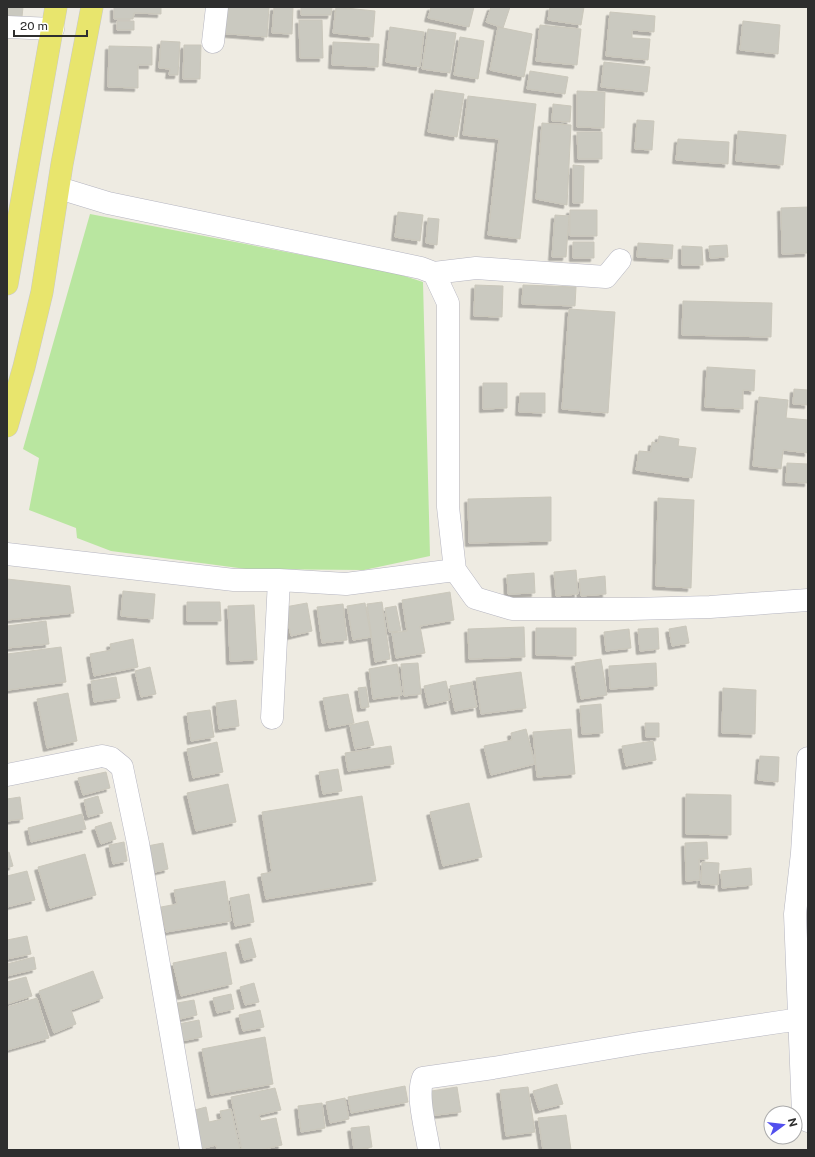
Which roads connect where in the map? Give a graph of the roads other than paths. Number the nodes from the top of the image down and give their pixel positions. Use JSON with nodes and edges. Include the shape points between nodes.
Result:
{"nodes":[{"id":1,"x":56,"y":7,"type":"edge"},
{"id":2,"x":92,"y":7,"type":"edge"},
{"id":3,"x":217,"y":7,"type":"edge"},
{"id":4,"x":7,"y":27,"type":"edge"},
{"id":5,"x":53,"y":29,"type":"junction"},
{"id":6,"x":213,"y":42,"type":"dead end"},
{"id":7,"x":59,"y":188,"type":"junction"},
{"id":8,"x":620,"y":260,"type":"dead end"},
{"id":9,"x":434,"y":273,"type":"junction"},
{"id":10,"x":7,"y":284,"type":"edge"},
{"id":11,"x":7,"y":426,"type":"edge"},
{"id":12,"x":7,"y":554,"type":"edge"},
{"id":13,"x":455,"y":570,"type":"junction"},
{"id":14,"x":279,"y":580,"type":"junction"},
{"id":15,"x":808,"y":600,"type":"edge"},
{"id":16,"x":272,"y":718,"type":"dead end"},
{"id":17,"x":808,"y":758,"type":"edge"},
{"id":18,"x":7,"y":775,"type":"edge"},
{"id":19,"x":805,"y":855,"type":"edge"},
{"id":20,"x":800,"y":1019,"type":"junction"},
{"id":21,"x":808,"y":1121,"type":"edge"},
{"id":22,"x":191,"y":1150,"type":"edge"},
{"id":23,"x":429,"y":1150,"type":"edge"}],
"edges":[{"from":1,"to":5,"type":"main road"},
{"from":2,"to":7,"type":"main road"},
{"from":3,"to":6,"type":"street"},
{"from":4,"to":5,"type":"street"},
{"from":5,"to":10,"type":"main road"},
{"from":7,"to":9,"type":"street","via":[[108,203],[395,262]]},
{"from":7,"to":11,"type":"main road","via":[[42,292]]},
{"from":8,"to":9,"type":"street","via":[[606,277],[476,268]]},
{"from":9,"to":13,"type":"street","via":[[448,303],[448,507]]},
{"from":12,"to":14,"type":"street","via":[[234,580]]},
{"from":13,"to":14,"type":"street","via":[[346,584]]},
{"from":13,"to":15,"type":"street","via":[[475,598],[512,609],[710,607]]},
{"from":14,"to":16,"type":"street"},
{"from":17,"to":19,"type":"street"},
{"from":18,"to":22,"type":"street","via":[[102,756],[111,758],[122,767],[138,843]]},
{"from":19,"to":20,"type":"street","via":[[795,914]]},
{"from":20,"to":21,"type":"street","via":[[803,1113]]},
{"from":20,"to":23,"type":"street","via":[[423,1078],[420,1094]]}]}
